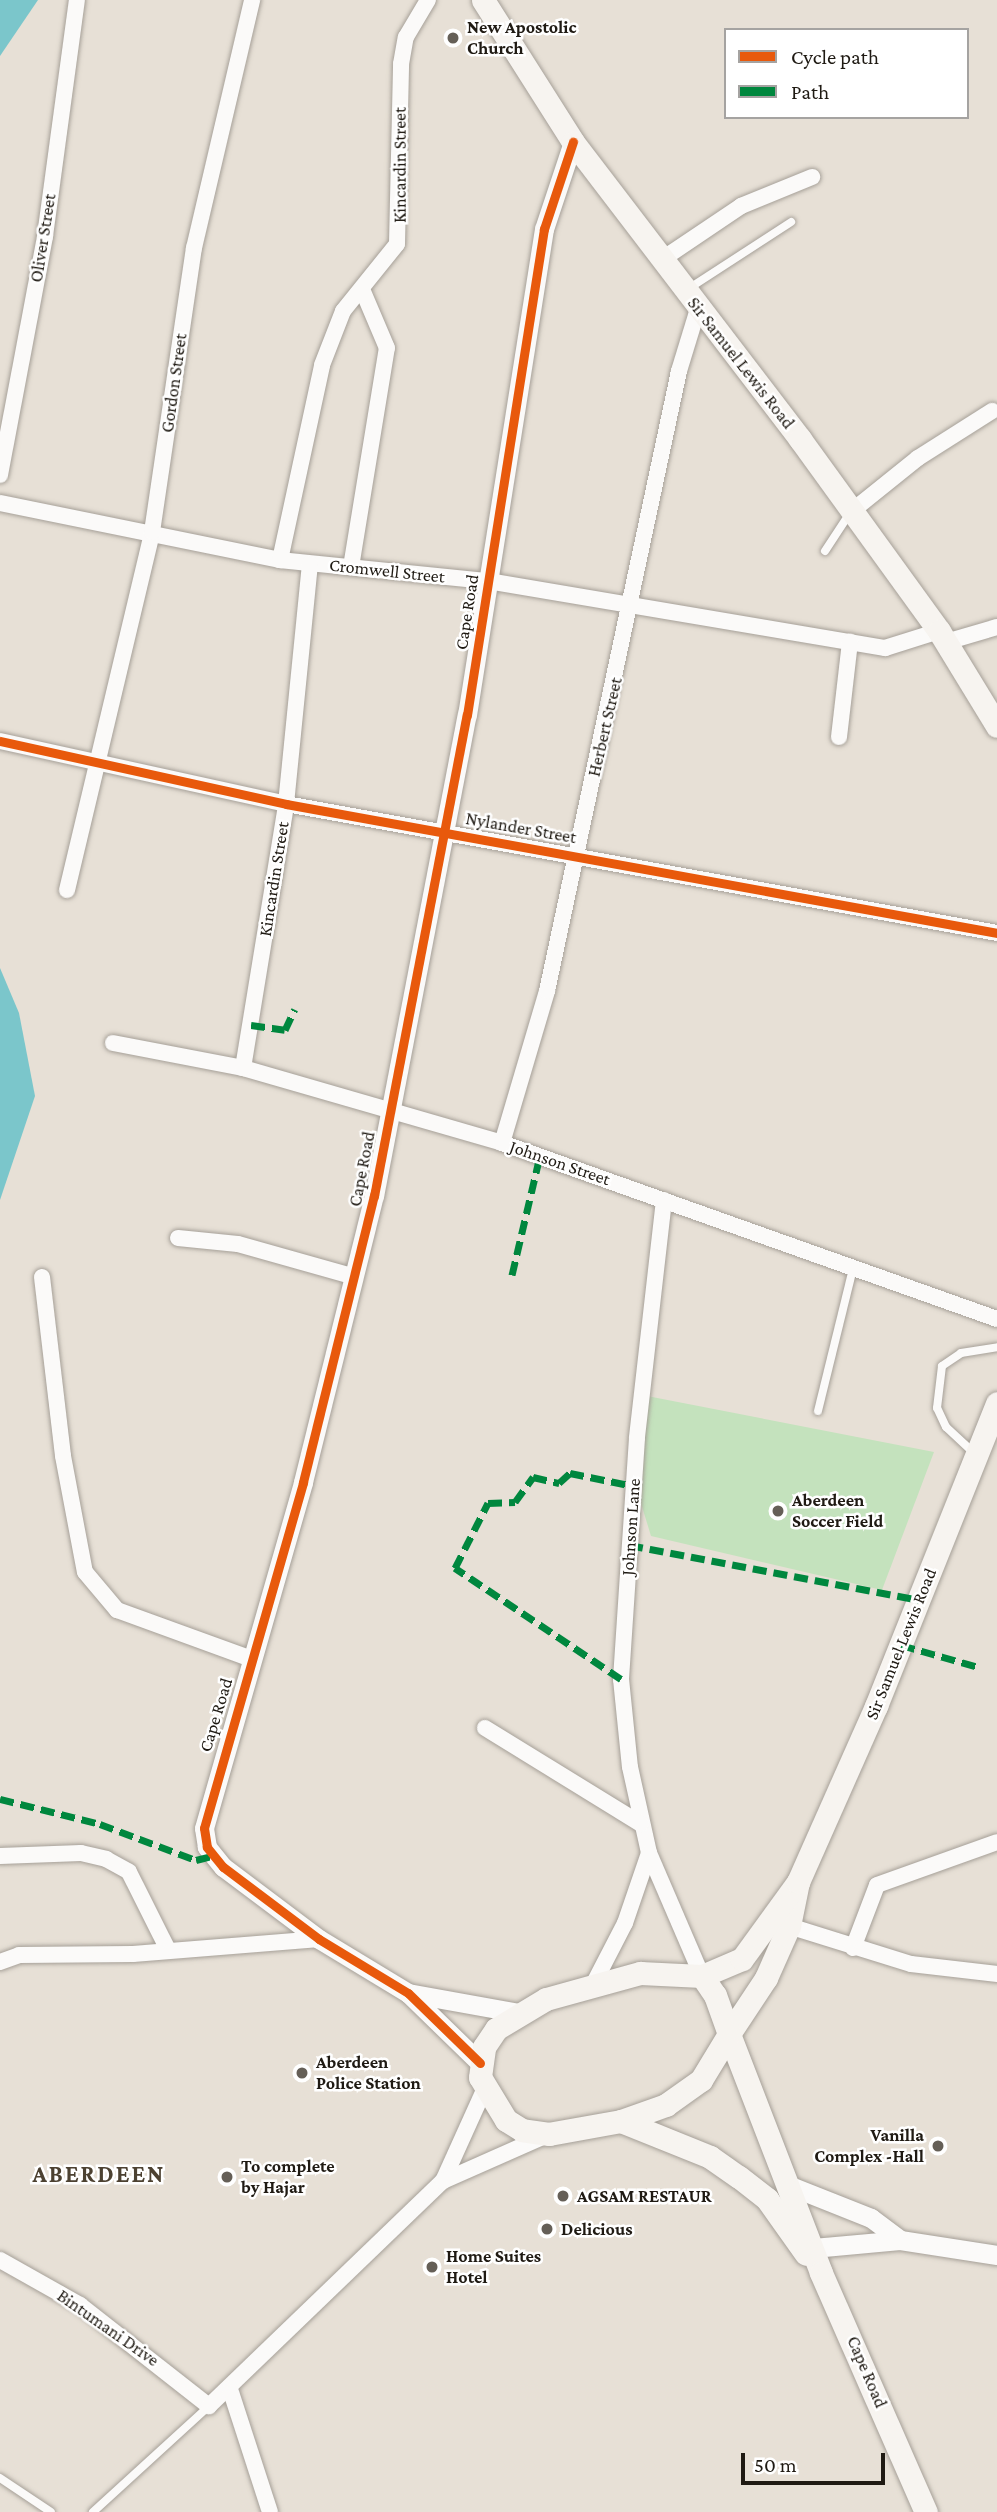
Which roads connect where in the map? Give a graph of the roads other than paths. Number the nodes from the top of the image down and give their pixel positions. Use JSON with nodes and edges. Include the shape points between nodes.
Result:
{"nodes":[{"id":1,"x":77,"y":0,"type":"edge"},
{"id":2,"x":253,"y":0,"type":"edge"},
{"id":3,"x":428,"y":0,"type":"edge"},
{"id":4,"x":483,"y":0,"type":"edge"},
{"id":5,"x":573,"y":142,"type":"junction"},
{"id":6,"x":812,"y":177,"type":"dead end"},
{"id":7,"x":791,"y":222,"type":"dead end"},
{"id":8,"x":662,"y":260,"type":"junction"},
{"id":9,"x":362,"y":289,"type":"junction"},
{"id":10,"x":692,"y":300,"type":"junction"},
{"id":11,"x":992,"y":411,"type":"dead end"},
{"id":12,"x":0,"y":475,"type":"edge"},
{"id":13,"x":0,"y":503,"type":"edge"},
{"id":14,"x":852,"y":511,"type":"junction"},
{"id":15,"x":152,"y":532,"type":"junction"},
{"id":16,"x":825,"y":551,"type":"dead end"},
{"id":17,"x":280,"y":560,"type":"junction"},
{"id":18,"x":310,"y":564,"type":"junction"},
{"id":19,"x":351,"y":567,"type":"junction"},
{"id":20,"x":488,"y":582,"type":"junction"},
{"id":21,"x":633,"y":607,"type":"junction"},
{"id":22,"x":997,"y":626,"type":"edge"},
{"id":23,"x":942,"y":637,"type":"junction"},
{"id":24,"x":850,"y":642,"type":"junction"},
{"id":25,"x":997,"y":726,"type":"edge"},
{"id":26,"x":839,"y":737,"type":"dead end"},
{"id":27,"x":0,"y":741,"type":"edge"},
{"id":28,"x":100,"y":766,"type":"junction"},
{"id":29,"x":286,"y":804,"type":"junction"},
{"id":30,"x":445,"y":830,"type":"junction"},
{"id":31,"x":576,"y":854,"type":"junction"},
{"id":32,"x":67,"y":890,"type":"dead end"},
{"id":33,"x":997,"y":933,"type":"edge"},
{"id":34,"x":113,"y":1043,"type":"dead end"},
{"id":35,"x":243,"y":1068,"type":"junction"},
{"id":36,"x":389,"y":1110,"type":"junction"},
{"id":37,"x":502,"y":1143,"type":"junction"},
{"id":38,"x":664,"y":1200,"type":"junction"},
{"id":39,"x":178,"y":1238,"type":"dead end"},
{"id":40,"x":853,"y":1267,"type":"junction"},
{"id":41,"x":352,"y":1276,"type":"junction"},
{"id":42,"x":42,"y":1277,"type":"dead end"},
{"id":43,"x":997,"y":1319,"type":"edge"},
{"id":44,"x":997,"y":1347,"type":"edge"},
{"id":45,"x":997,"y":1403,"type":"edge"},
{"id":46,"x":818,"y":1411,"type":"dead end"},
{"id":47,"x":976,"y":1455,"type":"junction"},
{"id":48,"x":249,"y":1658,"type":"junction"},
{"id":49,"x":485,"y":1728,"type":"dead end"},
{"id":50,"x":641,"y":1824,"type":"junction"},
{"id":51,"x":997,"y":1842,"type":"edge"},
{"id":52,"x":649,"y":1853,"type":"junction"},
{"id":53,"x":0,"y":1856,"type":"edge"},
{"id":54,"x":798,"y":1882,"type":"junction"},
{"id":55,"x":789,"y":1926,"type":"junction"},
{"id":56,"x":318,"y":1940,"type":"junction"},
{"id":57,"x":853,"y":1948,"type":"junction"},
{"id":58,"x":167,"y":1950,"type":"junction"},
{"id":59,"x":0,"y":1962,"type":"edge"},
{"id":60,"x":997,"y":1974,"type":"edge"},
{"id":61,"x":702,"y":1976,"type":"junction"},
{"id":62,"x":594,"y":1983,"type":"junction"},
{"id":63,"x":408,"y":1993,"type":"junction"},
{"id":64,"x":519,"y":2013,"type":"junction"},
{"id":65,"x":729,"y":2034,"type":"junction"},
{"id":66,"x":480,"y":2063,"type":"junction"},
{"id":67,"x":484,"y":2090,"type":"junction"},
{"id":68,"x":621,"y":2121,"type":"junction"},
{"id":69,"x":549,"y":2134,"type":"junction"},
{"id":70,"x":443,"y":2181,"type":"junction"},
{"id":71,"x":788,"y":2185,"type":"junction"},
{"id":72,"x":900,"y":2240,"type":"junction"},
{"id":73,"x":808,"y":2248,"type":"junction"},
{"id":74,"x":997,"y":2255,"type":"edge"},
{"id":75,"x":0,"y":2260,"type":"edge"},
{"id":76,"x":230,"y":2389,"type":"junction"},
{"id":77,"x":209,"y":2406,"type":"junction"},
{"id":78,"x":0,"y":2478,"type":"edge"},
{"id":79,"x":51,"y":2512,"type":"edge"},
{"id":80,"x":93,"y":2512,"type":"edge"},
{"id":81,"x":270,"y":2512,"type":"edge"},
{"id":82,"x":926,"y":2512,"type":"edge"}],
"edges":[{"from":1,"to":12,"type":"street","name":"Oliver Street","via":[[45,236]]},
{"from":2,"to":15,"type":"street","name":"Gordon Street","via":[[194,248]]},
{"from":3,"to":9,"type":"street","name":"Kincardin Street","via":[[406,37],[401,64],[397,244]]},
{"from":4,"to":5,"type":"main road","name":"Sir Samuel Lewis Road"},
{"from":5,"to":8,"type":"main road","name":"Sir Samuel Lewis Road"},
{"from":5,"to":20,"type":"street","name":"Cape Road","via":[[544,229]]},
{"from":6,"to":8,"type":"street","via":[[741,206]]},
{"from":7,"to":10,"type":"lane"},
{"from":8,"to":10,"type":"main road","name":"Sir Samuel Lewis Road"},
{"from":9,"to":17,"type":"street","name":"Kincardin Street","via":[[343,311],[322,365]]},
{"from":9,"to":19,"type":"street","via":[[387,348]]},
{"from":10,"to":14,"type":"main road","name":"Sir Samuel Lewis Road"},
{"from":10,"to":21,"type":"street","name":"Herbert Street"},
{"from":11,"to":14,"type":"street","via":[[918,458]]},
{"from":13,"to":15,"type":"street","name":"Cromwell Street"},
{"from":14,"to":16,"type":"lane"},
{"from":14,"to":23,"type":"main road","name":"Sir Samuel Lewis Road"},
{"from":15,"to":17,"type":"street","name":"Cromwell Street"},
{"from":15,"to":28,"type":"street","name":"Gordon Street"},
{"from":17,"to":18,"type":"street","name":"Cromwell Street"},
{"from":18,"to":19,"type":"street","name":"Cromwell Street"},
{"from":18,"to":29,"type":"street","name":"Kincardin Street"},
{"from":19,"to":20,"type":"street","name":"Cromwell Street"},
{"from":20,"to":21,"type":"street","name":"Cromwell Street"},
{"from":20,"to":30,"type":"street","name":"Cape Road"},
{"from":21,"to":24,"type":"street","name":"Cromwell Street"},
{"from":21,"to":31,"type":"street","name":"Herbert Street"},
{"from":22,"to":23,"type":"street","name":"Cromwell Street"},
{"from":23,"to":24,"type":"street","name":"Cromwell Street","via":[[890,648]]},
{"from":23,"to":25,"type":"main road","name":"Sir Samuel Lewis Road"},
{"from":24,"to":26,"type":"street"},
{"from":27,"to":28,"type":"street","name":"Nylander Street"},
{"from":28,"to":29,"type":"street","name":"Nylander Street"},
{"from":28,"to":32,"type":"street","name":"Gordon Street"},
{"from":29,"to":30,"type":"street","name":"Nylander Street"},
{"from":29,"to":35,"type":"street","name":"Kincardin Street"},
{"from":30,"to":31,"type":"street","name":"Nylander Street"},
{"from":30,"to":36,"type":"street","name":"Cape Road"},
{"from":31,"to":33,"type":"street","name":"Nylander Street"},
{"from":31,"to":37,"type":"street","name":"Herbert Street","via":[[537,1034]]},
{"from":34,"to":35,"type":"street","name":"Johnson Street"},
{"from":35,"to":36,"type":"street","name":"Johnson Street"},
{"from":36,"to":37,"type":"street","name":"Johnson Street"},
{"from":36,"to":41,"type":"street","name":"Cape Road"},
{"from":37,"to":38,"type":"street","name":"Johnson Street"},
{"from":38,"to":40,"type":"street","name":"Johnson Street"},
{"from":38,"to":50,"type":"street","name":"Johnson Lane","via":[[637,1438],[621,1679]]},
{"from":39,"to":41,"type":"street","via":[[238,1244]]},
{"from":40,"to":43,"type":"street","name":"Johnson Street"},
{"from":40,"to":46,"type":"lane"},
{"from":41,"to":48,"type":"street","name":"Cape Road","via":[[303,1482]]},
{"from":42,"to":48,"type":"street","via":[[63,1457],[85,1572],[117,1610]]},
{"from":44,"to":47,"type":"lane","via":[[961,1353],[942,1366],[937,1408],[946,1427]]},
{"from":45,"to":47,"type":"main road","name":"Sir Samuel Lewis Road"},
{"from":47,"to":54,"type":"main road","name":"Sir Samuel Lewis Road"},
{"from":48,"to":56,"type":"street","name":"Cape Road","via":[[204,1814],[204,1837],[223,1867]]},
{"from":49,"to":50,"type":"street"},
{"from":50,"to":52,"type":"street","name":"Johnson Lane"},
{"from":51,"to":57,"type":"street","via":[[877,1885]]},
{"from":52,"to":61,"type":"street","name":"Johnson Lane"},
{"from":52,"to":62,"type":"street","via":[[625,1923]]},
{"from":53,"to":58,"type":"street","via":[[81,1853],[106,1859],[129,1872]]},
{"from":54,"to":55,"type":"main road"},
{"from":54,"to":61,"type":"main road","via":[[741,1959]]},
{"from":55,"to":57,"type":"street"},
{"from":55,"to":65,"type":"main road","via":[[766,1978]]},
{"from":56,"to":58,"type":"street"},
{"from":56,"to":63,"type":"street","name":"Cape Road"},
{"from":57,"to":60,"type":"street","via":[[911,1964]]},
{"from":58,"to":59,"type":"street","via":[[19,1955]]},
{"from":61,"to":62,"type":"main road","via":[[640,1973]]},
{"from":61,"to":65,"type":"main road"},
{"from":62,"to":64,"type":"main road"},
{"from":63,"to":64,"type":"street","name":"Cape Road"},
{"from":63,"to":66,"type":"street","name":"Cape Road"},
{"from":64,"to":66,"type":"main road","via":[[496,2029]]},
{"from":65,"to":68,"type":"main road","via":[[701,2080],[666,2105]]},
{"from":65,"to":71,"type":"main road"},
{"from":66,"to":67,"type":"main road"},
{"from":67,"to":69,"type":"main road","via":[[506,2120],[522,2130]]},
{"from":67,"to":70,"type":"street"},
{"from":68,"to":69,"type":"main road"},
{"from":68,"to":73,"type":"main road","via":[[710,2157],[767,2199]]},
{"from":69,"to":70,"type":"street"},
{"from":70,"to":76,"type":"street"},
{"from":71,"to":72,"type":"street","via":[[871,2218]]},
{"from":71,"to":73,"type":"main road"},
{"from":72,"to":73,"type":"street"},
{"from":72,"to":74,"type":"street"},
{"from":73,"to":82,"type":"main road","name":"Cape Road"},
{"from":75,"to":77,"type":"street","name":"Bintumani Drive","via":[[80,2305]]},
{"from":76,"to":77,"type":"street"},
{"from":76,"to":81,"type":"street"},
{"from":77,"to":80,"type":"lane"},
{"from":78,"to":79,"type":"lane"}]}
